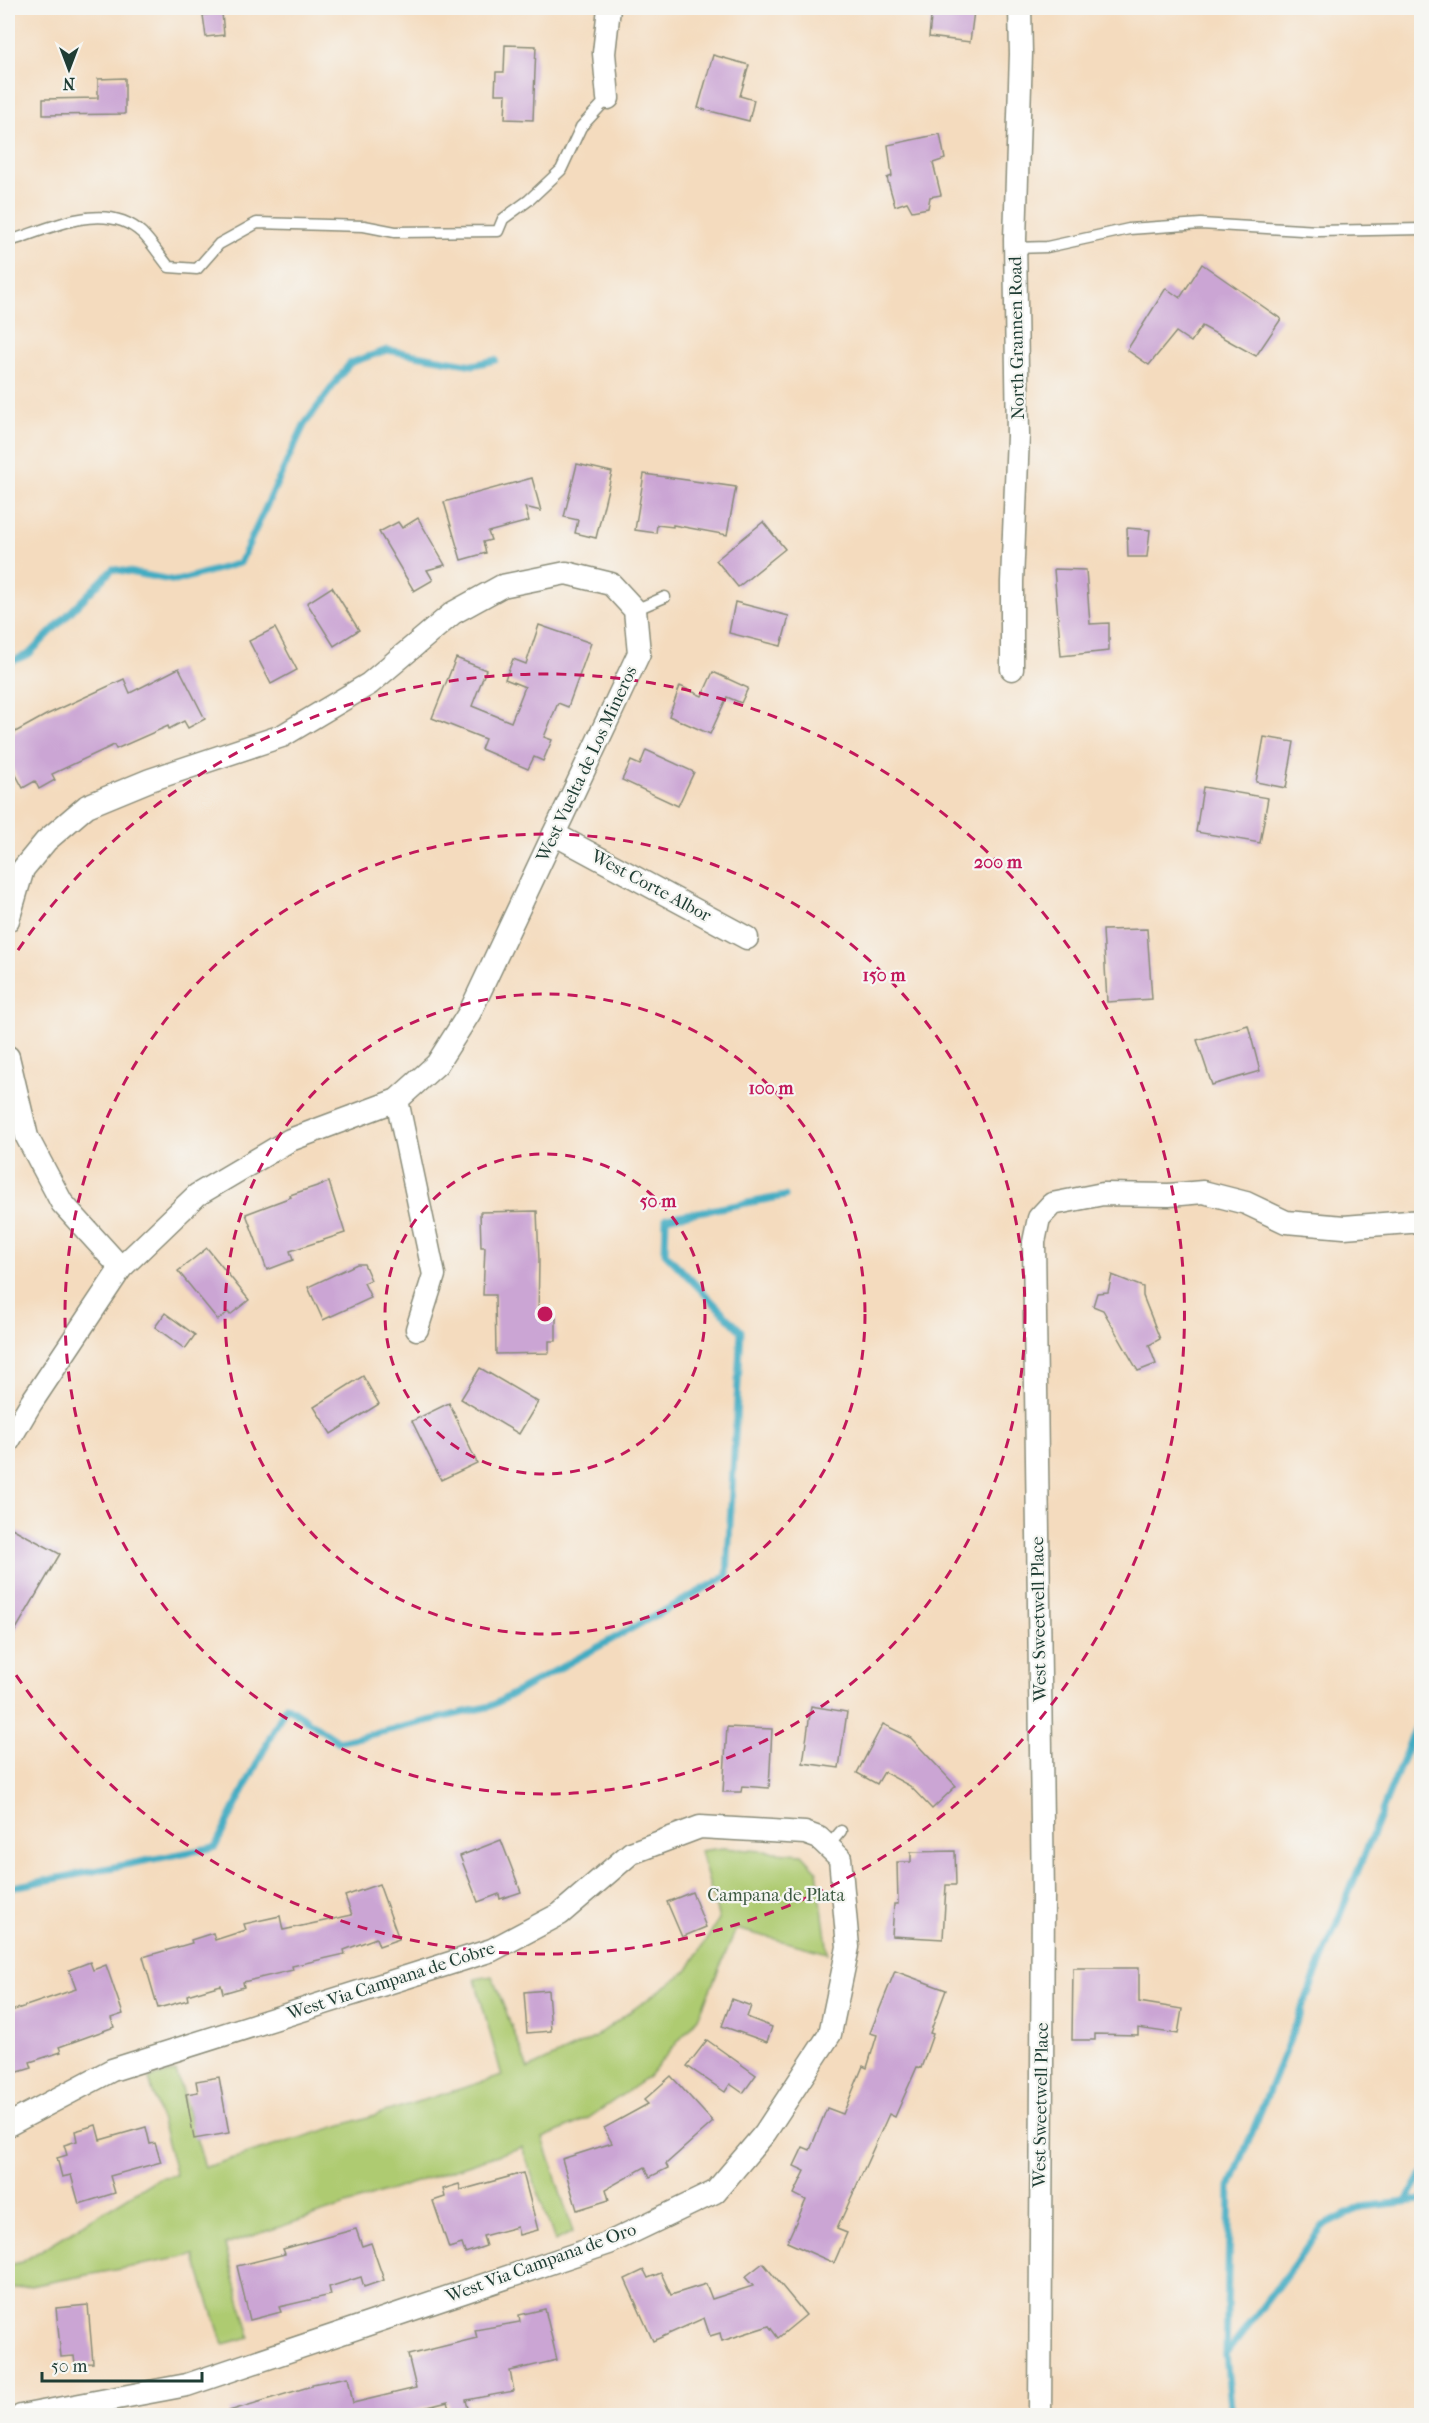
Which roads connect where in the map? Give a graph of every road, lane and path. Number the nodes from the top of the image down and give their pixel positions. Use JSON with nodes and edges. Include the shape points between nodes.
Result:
{"nodes":[{"id":1,"x":609,"y":8,"type":"edge"},
{"id":2,"x":1020,"y":8,"type":"edge"},
{"id":3,"x":608,"y":98,"type":"joint"},
{"id":4,"x":1422,"y":229,"type":"edge"},
{"id":5,"x":8,"y":239,"type":"edge"},
{"id":6,"x":1015,"y":248,"type":"junction"},
{"id":7,"x":666,"y":597,"type":"dead end"},
{"id":8,"x":635,"y":610,"type":"junction"},
{"id":9,"x":1012,"y":669,"type":"dead end"},
{"id":10,"x":554,"y":834,"type":"junction"},
{"id":11,"x":8,"y":920,"type":"edge"},
{"id":12,"x":747,"y":938,"type":"dead end"},
{"id":13,"x":8,"y":1057,"type":"edge"},
{"id":14,"x":397,"y":1100,"type":"junction"},
{"id":15,"x":1422,"y":1221,"type":"edge"},
{"id":16,"x":122,"y":1268,"type":"junction"},
{"id":17,"x":417,"y":1329,"type":"dead end"},
{"id":18,"x":8,"y":1442,"type":"edge"},
{"id":19,"x":835,"y":1838,"type":"joint"},
{"id":20,"x":8,"y":2125,"type":"edge"},
{"id":21,"x":21,"y":2415,"type":"edge"},
{"id":22,"x":1040,"y":2415,"type":"edge"}],
"edges":[{"from":1,"to":3,"type":"street","via":[[604,53]]},
{"from":2,"to":6,"type":"street","name":"North Grannen Road"},
{"from":3,"to":5,"type":"lane","via":[[581,127],[561,170],[503,219],[498,231],[394,232],[363,226],[257,224],[219,244],[196,268],[169,267],[142,233],[121,219],[85,217]]},
{"from":4,"to":6,"type":"lane","via":[[1318,231],[1201,224],[1129,229],[1047,247]]},
{"from":6,"to":9,"type":"street","name":"North Grannen Road","via":[[1018,436]]},
{"from":7,"to":8,"type":"lane"},
{"from":8,"to":10,"type":"street","name":"West Vuelta de Los Mineros","via":[[639,653]]},
{"from":8,"to":11,"type":"street","via":[[611,584],[566,573],[502,586],[453,613],[369,684],[282,736],[150,780],[87,806],[46,841],[23,869]]},
{"from":10,"to":12,"type":"street","name":"West Corte Albor"},
{"from":10,"to":14,"type":"street","name":"West Vuelta de Los Mineros","via":[[470,1012],[437,1064]]},
{"from":13,"to":16,"type":"street","via":[[27,1137],[62,1203]]},
{"from":14,"to":16,"type":"street","via":[[290,1140],[196,1196]]},
{"from":14,"to":17,"type":"street","via":[[434,1275]]},
{"from":15,"to":22,"type":"street","name":"West Sweetwell Place","via":[[1344,1227],[1286,1222],[1246,1203],[1203,1192],[1103,1194],[1052,1204],[1039,1218],[1034,1242],[1043,1896]]},
{"from":16,"to":18,"type":"street"},
{"from":19,"to":20,"type":"street","name":"West Via Campana de Cobre","via":[[700,1827],[631,1853],[560,1914],[492,1950],[112,2070]]},
{"from":19,"to":21,"type":"street","name":"West Via Campana de Oro","via":[[848,1947],[830,2034],[765,2133],[715,2192],[609,2243],[187,2385]]}]}
